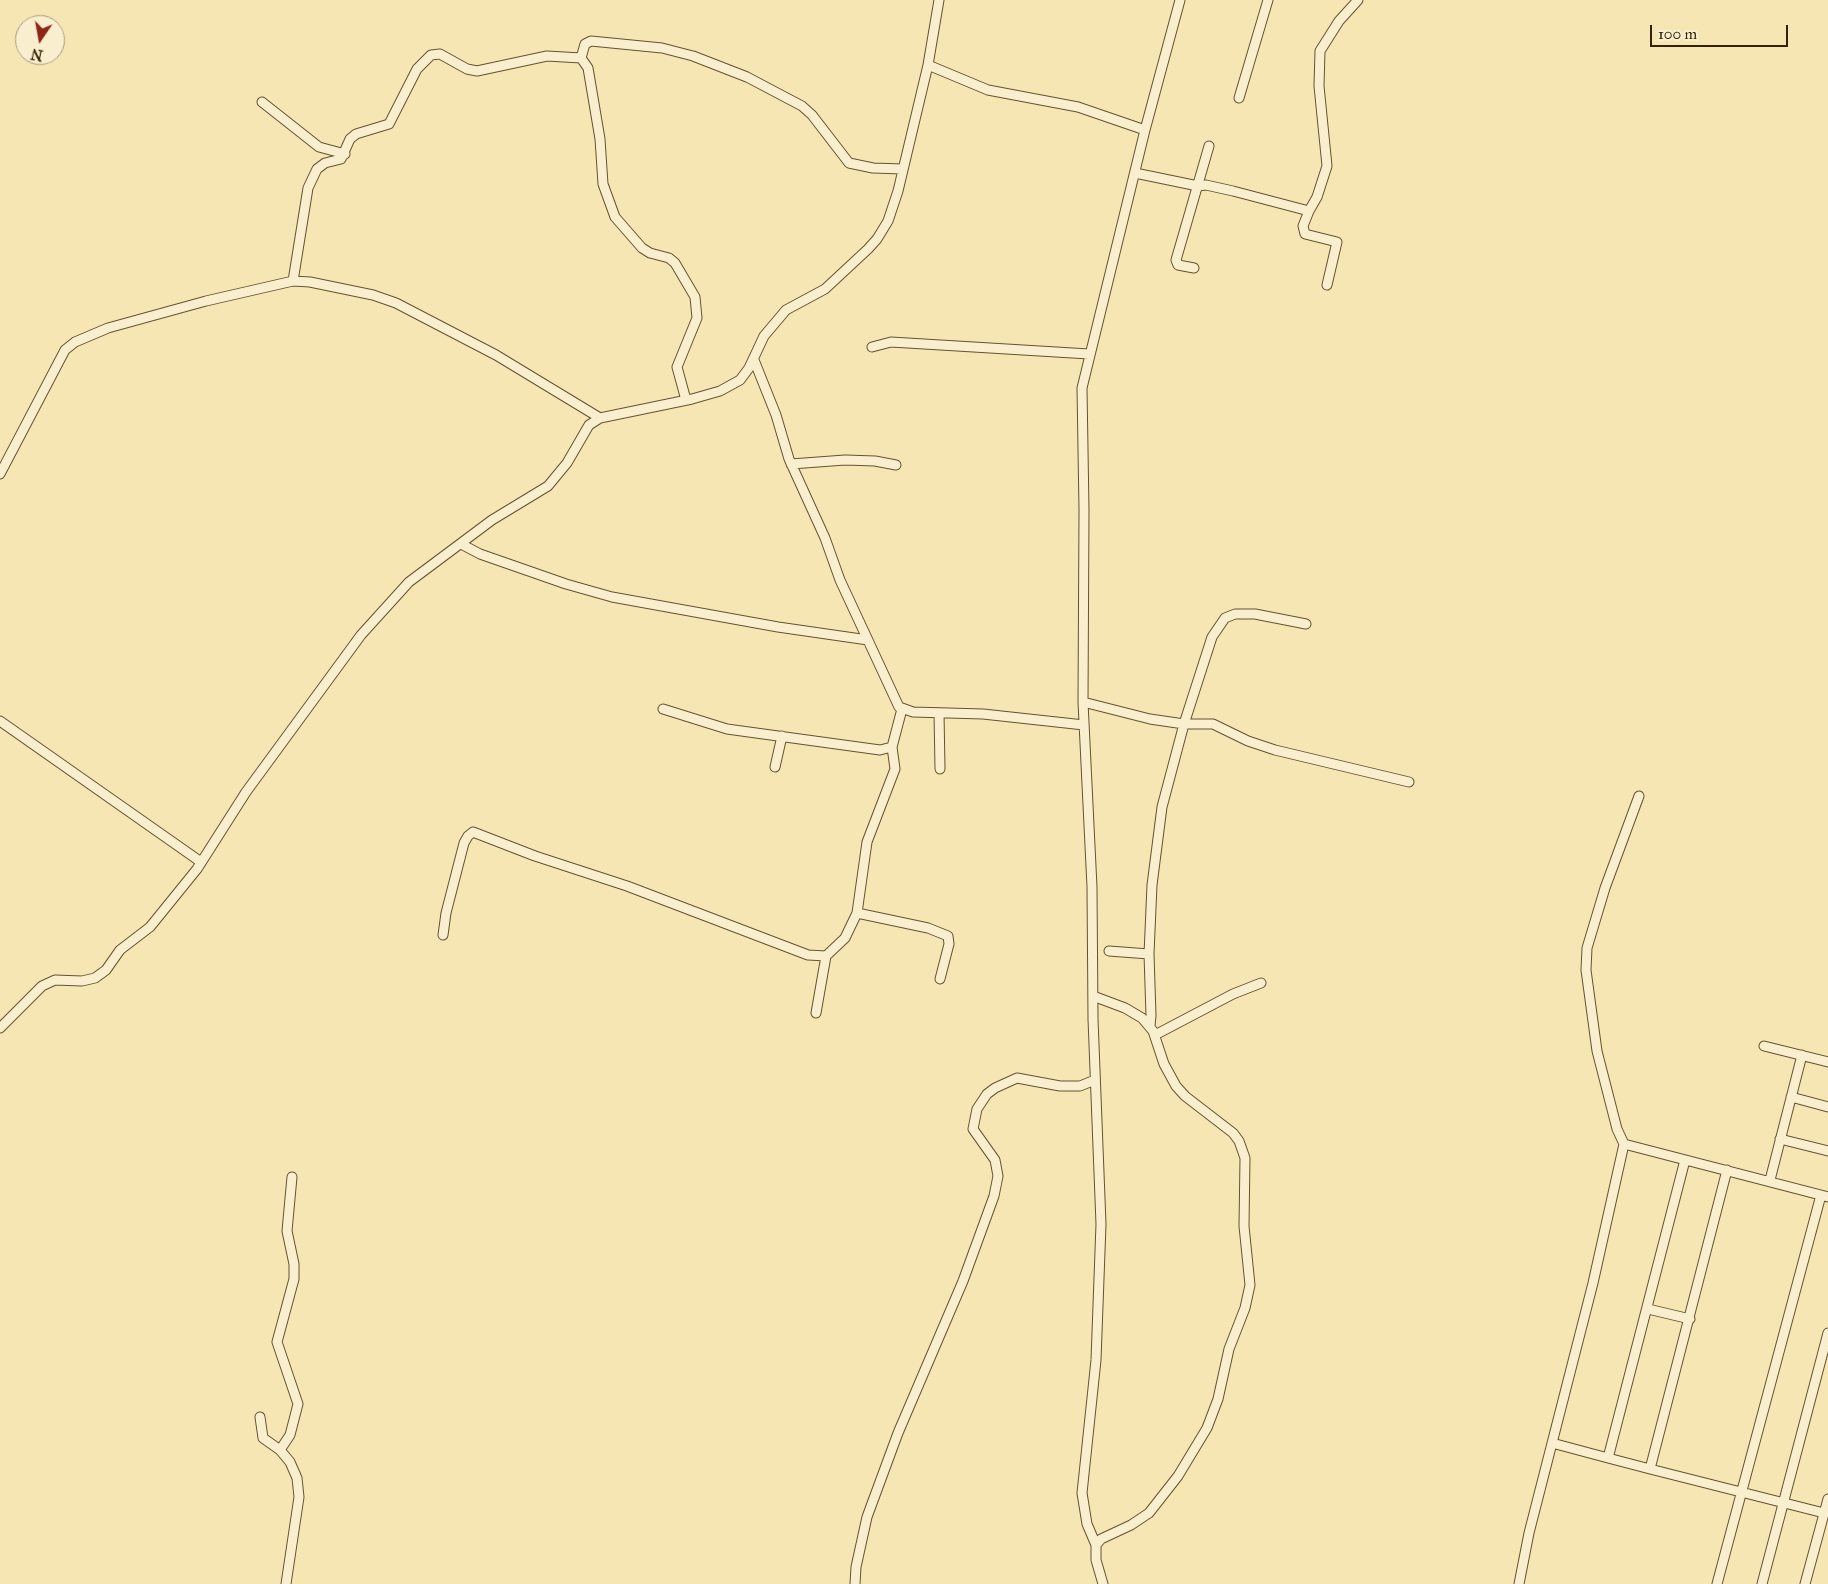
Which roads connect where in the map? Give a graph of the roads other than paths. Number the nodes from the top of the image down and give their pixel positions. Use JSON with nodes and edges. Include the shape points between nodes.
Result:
{"nodes":[{"id":1,"x":938,"y":0,"type":"edge"},
{"id":2,"x":1180,"y":0,"type":"edge"},
{"id":3,"x":1268,"y":0,"type":"edge"},
{"id":4,"x":1358,"y":0,"type":"edge"},
{"id":5,"x":581,"y":58,"type":"junction"},
{"id":6,"x":928,"y":65,"type":"junction"},
{"id":7,"x":1239,"y":98,"type":"dead end"},
{"id":8,"x":262,"y":102,"type":"dead end"},
{"id":9,"x":1145,"y":130,"type":"junction"},
{"id":10,"x":1209,"y":146,"type":"dead end"},
{"id":11,"x":345,"y":154,"type":"junction"},
{"id":12,"x":903,"y":169,"type":"junction"},
{"id":13,"x":1135,"y":173,"type":"junction"},
{"id":14,"x":1198,"y":186,"type":"junction"},
{"id":15,"x":1309,"y":211,"type":"junction"},
{"id":16,"x":1194,"y":268,"type":"dead end"},
{"id":17,"x":293,"y":282,"type":"junction"},
{"id":18,"x":1327,"y":285,"type":"dead end"},
{"id":19,"x":872,"y":347,"type":"dead end"},
{"id":20,"x":1089,"y":354,"type":"junction"},
{"id":21,"x":754,"y":360,"type":"junction"},
{"id":22,"x":686,"y":400,"type":"junction"},
{"id":23,"x":600,"y":418,"type":"junction"},
{"id":24,"x":792,"y":464,"type":"junction"},
{"id":25,"x":896,"y":466,"type":"dead end"},
{"id":26,"x":0,"y":474,"type":"edge"},
{"id":27,"x":461,"y":544,"type":"junction"},
{"id":28,"x":1306,"y":624,"type":"dead end"},
{"id":29,"x":868,"y":640,"type":"junction"},
{"id":30,"x":1083,"y":702,"type":"junction"},
{"id":31,"x":663,"y":708,"type":"dead end"},
{"id":32,"x":902,"y":710,"type":"junction"},
{"id":33,"x":939,"y":713,"type":"junction"},
{"id":34,"x":0,"y":721,"type":"edge"},
{"id":35,"x":1184,"y":724,"type":"junction"},
{"id":36,"x":1084,"y":725,"type":"junction"},
{"id":37,"x":782,"y":736,"type":"junction"},
{"id":38,"x":892,"y":747,"type":"junction"},
{"id":39,"x":774,"y":767,"type":"dead end"},
{"id":40,"x":940,"y":769,"type":"dead end"},
{"id":41,"x":1409,"y":782,"type":"dead end"},
{"id":42,"x":1639,"y":796,"type":"dead end"},
{"id":43,"x":201,"y":862,"type":"junction"},
{"id":44,"x":857,"y":913,"type":"junction"},
{"id":45,"x":443,"y":935,"type":"dead end"},
{"id":46,"x":1109,"y":951,"type":"dead end"},
{"id":47,"x":1149,"y":954,"type":"junction"},
{"id":48,"x":826,"y":956,"type":"junction"},
{"id":49,"x":940,"y":979,"type":"dead end"},
{"id":50,"x":1261,"y":983,"type":"dead end"},
{"id":51,"x":1093,"y":996,"type":"junction"},
{"id":52,"x":816,"y":1014,"type":"dead end"},
{"id":53,"x":1150,"y":1026,"type":"junction"},
{"id":54,"x":0,"y":1028,"type":"edge"},
{"id":55,"x":1155,"y":1036,"type":"junction"},
{"id":56,"x":1764,"y":1046,"type":"dead end"},
{"id":57,"x":1802,"y":1055,"type":"junction"},
{"id":58,"x":1828,"y":1062,"type":"edge"},
{"id":59,"x":1096,"y":1080,"type":"junction"},
{"id":60,"x":1791,"y":1097,"type":"junction"},
{"id":61,"x":1828,"y":1107,"type":"edge"},
{"id":62,"x":1780,"y":1139,"type":"junction"},
{"id":63,"x":1624,"y":1144,"type":"junction"},
{"id":64,"x":1828,"y":1151,"type":"edge"},
{"id":65,"x":1685,"y":1160,"type":"junction"},
{"id":66,"x":1726,"y":1170,"type":"junction"},
{"id":67,"x":292,"y":1177,"type":"dead end"},
{"id":68,"x":1770,"y":1180,"type":"junction"},
{"id":69,"x":1825,"y":1196,"type":"edge"},
{"id":70,"x":1648,"y":1309,"type":"junction"},
{"id":71,"x":1690,"y":1319,"type":"junction"},
{"id":72,"x":1828,"y":1333,"type":"edge"},
{"id":73,"x":260,"y":1417,"type":"dead end"},
{"id":74,"x":1552,"y":1443,"type":"junction"},
{"id":75,"x":280,"y":1450,"type":"junction"},
{"id":76,"x":1608,"y":1458,"type":"junction"},
{"id":77,"x":1650,"y":1469,"type":"junction"},
{"id":78,"x":1741,"y":1492,"type":"junction"},
{"id":79,"x":1828,"y":1499,"type":"edge"},
{"id":80,"x":1784,"y":1503,"type":"junction"},
{"id":81,"x":1824,"y":1513,"type":"junction"},
{"id":82,"x":1096,"y":1545,"type":"junction"},
{"id":83,"x":286,"y":1584,"type":"edge"},
{"id":84,"x":855,"y":1584,"type":"edge"},
{"id":85,"x":1103,"y":1584,"type":"edge"},
{"id":86,"x":1519,"y":1584,"type":"edge"},
{"id":87,"x":1717,"y":1584,"type":"edge"},
{"id":88,"x":1762,"y":1584,"type":"edge"},
{"id":89,"x":1805,"y":1584,"type":"edge"}],
"edges":[{"from":1,"to":6,"type":"street"},
{"from":2,"to":9,"type":"street"},
{"from":3,"to":7,"type":"street"},
{"from":4,"to":15,"type":"street","via":[[1338,21],[1320,51],[1319,86],[1327,166]]},
{"from":5,"to":11,"type":"street","via":[[547,56],[477,71],[440,54],[431,55],[417,69],[389,124],[352,137]]},
{"from":5,"to":12,"type":"street","via":[[585,44],[591,41],[662,48],[693,56],[747,77],[802,106],[849,162],[873,168]]},
{"from":5,"to":22,"type":"street","via":[[588,68],[600,139],[603,184],[614,217],[642,248],[675,263],[694,297],[698,318],[677,367]]},
{"from":6,"to":9,"type":"street","via":[[988,90],[1078,107]]},
{"from":6,"to":12,"type":"street"},
{"from":8,"to":11,"type":"street","via":[[319,147]]},
{"from":9,"to":13,"type":"street"},
{"from":10,"to":14,"type":"street"},
{"from":11,"to":17,"type":"street","via":[[338,161],[321,165],[311,180]]},
{"from":12,"to":21,"type":"street","via":[[888,221],[877,239],[825,289],[786,310],[764,336]]},
{"from":13,"to":14,"type":"street"},
{"from":13,"to":20,"type":"street"},
{"from":14,"to":15,"type":"street","via":[[1233,191]]},
{"from":14,"to":16,"type":"street","via":[[1176,263]]},
{"from":15,"to":18,"type":"street","via":[[1303,226],[1305,234],[1337,242]]},
{"from":17,"to":23,"type":"street","via":[[310,282],[396,303],[496,355]]},
{"from":17,"to":26,"type":"street","via":[[190,305],[108,328],[75,342],[65,350]]},
{"from":19,"to":20,"type":"street","via":[[891,342]]},
{"from":20,"to":30,"type":"street","via":[[1082,388]]},
{"from":21,"to":22,"type":"street","via":[[746,374],[730,387]]},
{"from":21,"to":24,"type":"street"},
{"from":22,"to":23,"type":"street"},
{"from":23,"to":27,"type":"street","via":[[589,425],[567,463],[548,486],[492,520]]},
{"from":24,"to":25,"type":"street","via":[[845,460]]},
{"from":24,"to":29,"type":"street"},
{"from":27,"to":29,"type":"street","via":[[480,554],[612,597]]},
{"from":27,"to":43,"type":"street","via":[[409,582],[361,635],[246,792]]},
{"from":28,"to":35,"type":"street","via":[[1255,614],[1235,614],[1225,618],[1212,638]]},
{"from":29,"to":32,"type":"street"},
{"from":30,"to":35,"type":"street"},
{"from":30,"to":36,"type":"street"},
{"from":31,"to":37,"type":"street","via":[[727,729]]},
{"from":32,"to":33,"type":"street"},
{"from":32,"to":38,"type":"street"},
{"from":33,"to":36,"type":"street","via":[[983,714]]},
{"from":33,"to":40,"type":"street"},
{"from":34,"to":43,"type":"street"},
{"from":35,"to":41,"type":"street","via":[[1213,724],[1275,750]]},
{"from":35,"to":47,"type":"street","via":[[1162,806],[1152,885]]},
{"from":36,"to":51,"type":"street","via":[[1092,887]]},
{"from":37,"to":38,"type":"street","via":[[880,750]]},
{"from":37,"to":39,"type":"street"},
{"from":38,"to":44,"type":"street","via":[[895,769],[867,842]]},
{"from":42,"to":63,"type":"street","via":[[1604,888],[1587,948],[1586,963],[1597,1052]]},
{"from":43,"to":54,"type":"street","via":[[150,927],[120,950],[102,974],[89,980],[48,982]]},
{"from":44,"to":48,"type":"street","via":[[845,938]]},
{"from":44,"to":49,"type":"street","via":[[928,928],[948,936]]},
{"from":45,"to":48,"type":"street","via":[[464,842],[473,832],[808,955]]},
{"from":46,"to":47,"type":"street"},
{"from":47,"to":53,"type":"street"},
{"from":48,"to":52,"type":"street"},
{"from":50,"to":55,"type":"street","via":[[1233,994]]},
{"from":51,"to":53,"type":"street","via":[[1135,1012]]},
{"from":51,"to":59,"type":"street"},
{"from":53,"to":55,"type":"street"},
{"from":55,"to":82,"type":"street","via":[[1164,1064],[1176,1086],[1184,1096],[1233,1133],[1243,1148],[1249,1295],[1229,1349],[1214,1412],[1192,1455],[1149,1512]]},
{"from":56,"to":57,"type":"street"},
{"from":57,"to":58,"type":"street"},
{"from":57,"to":60,"type":"street"},
{"from":59,"to":82,"type":"street","via":[[1101,1224],[1095,1369],[1082,1493],[1087,1524]]},
{"from":59,"to":84,"type":"street","via":[[1066,1086],[1017,1078],[987,1094],[977,1109],[972,1130],[995,1160],[998,1176],[994,1196],[867,1517]]},
{"from":60,"to":61,"type":"street"},
{"from":60,"to":62,"type":"street"},
{"from":62,"to":64,"type":"street"},
{"from":62,"to":68,"type":"street"},
{"from":63,"to":65,"type":"street"},
{"from":63,"to":74,"type":"street","via":[[1593,1284]]},
{"from":65,"to":66,"type":"street"},
{"from":65,"to":70,"type":"street"},
{"from":66,"to":68,"type":"street"},
{"from":66,"to":71,"type":"street"},
{"from":67,"to":75,"type":"street","via":[[287,1231],[294,1279],[278,1342],[298,1404],[290,1436]]},
{"from":68,"to":69,"type":"street"},
{"from":69,"to":78,"type":"street"},
{"from":70,"to":71,"type":"street"},
{"from":70,"to":76,"type":"street"},
{"from":71,"to":77,"type":"street"},
{"from":72,"to":80,"type":"street"},
{"from":73,"to":75,"type":"street","via":[[263,1438]]},
{"from":74,"to":76,"type":"street"},
{"from":74,"to":86,"type":"street"},
{"from":75,"to":83,"type":"street","via":[[297,1478],[299,1497]]},
{"from":76,"to":77,"type":"street"},
{"from":77,"to":78,"type":"street"},
{"from":78,"to":80,"type":"street"},
{"from":78,"to":87,"type":"street"},
{"from":79,"to":81,"type":"street"},
{"from":80,"to":81,"type":"street"},
{"from":80,"to":88,"type":"street"},
{"from":81,"to":89,"type":"street"},
{"from":82,"to":85,"type":"street","via":[[1096,1560]]}]}
